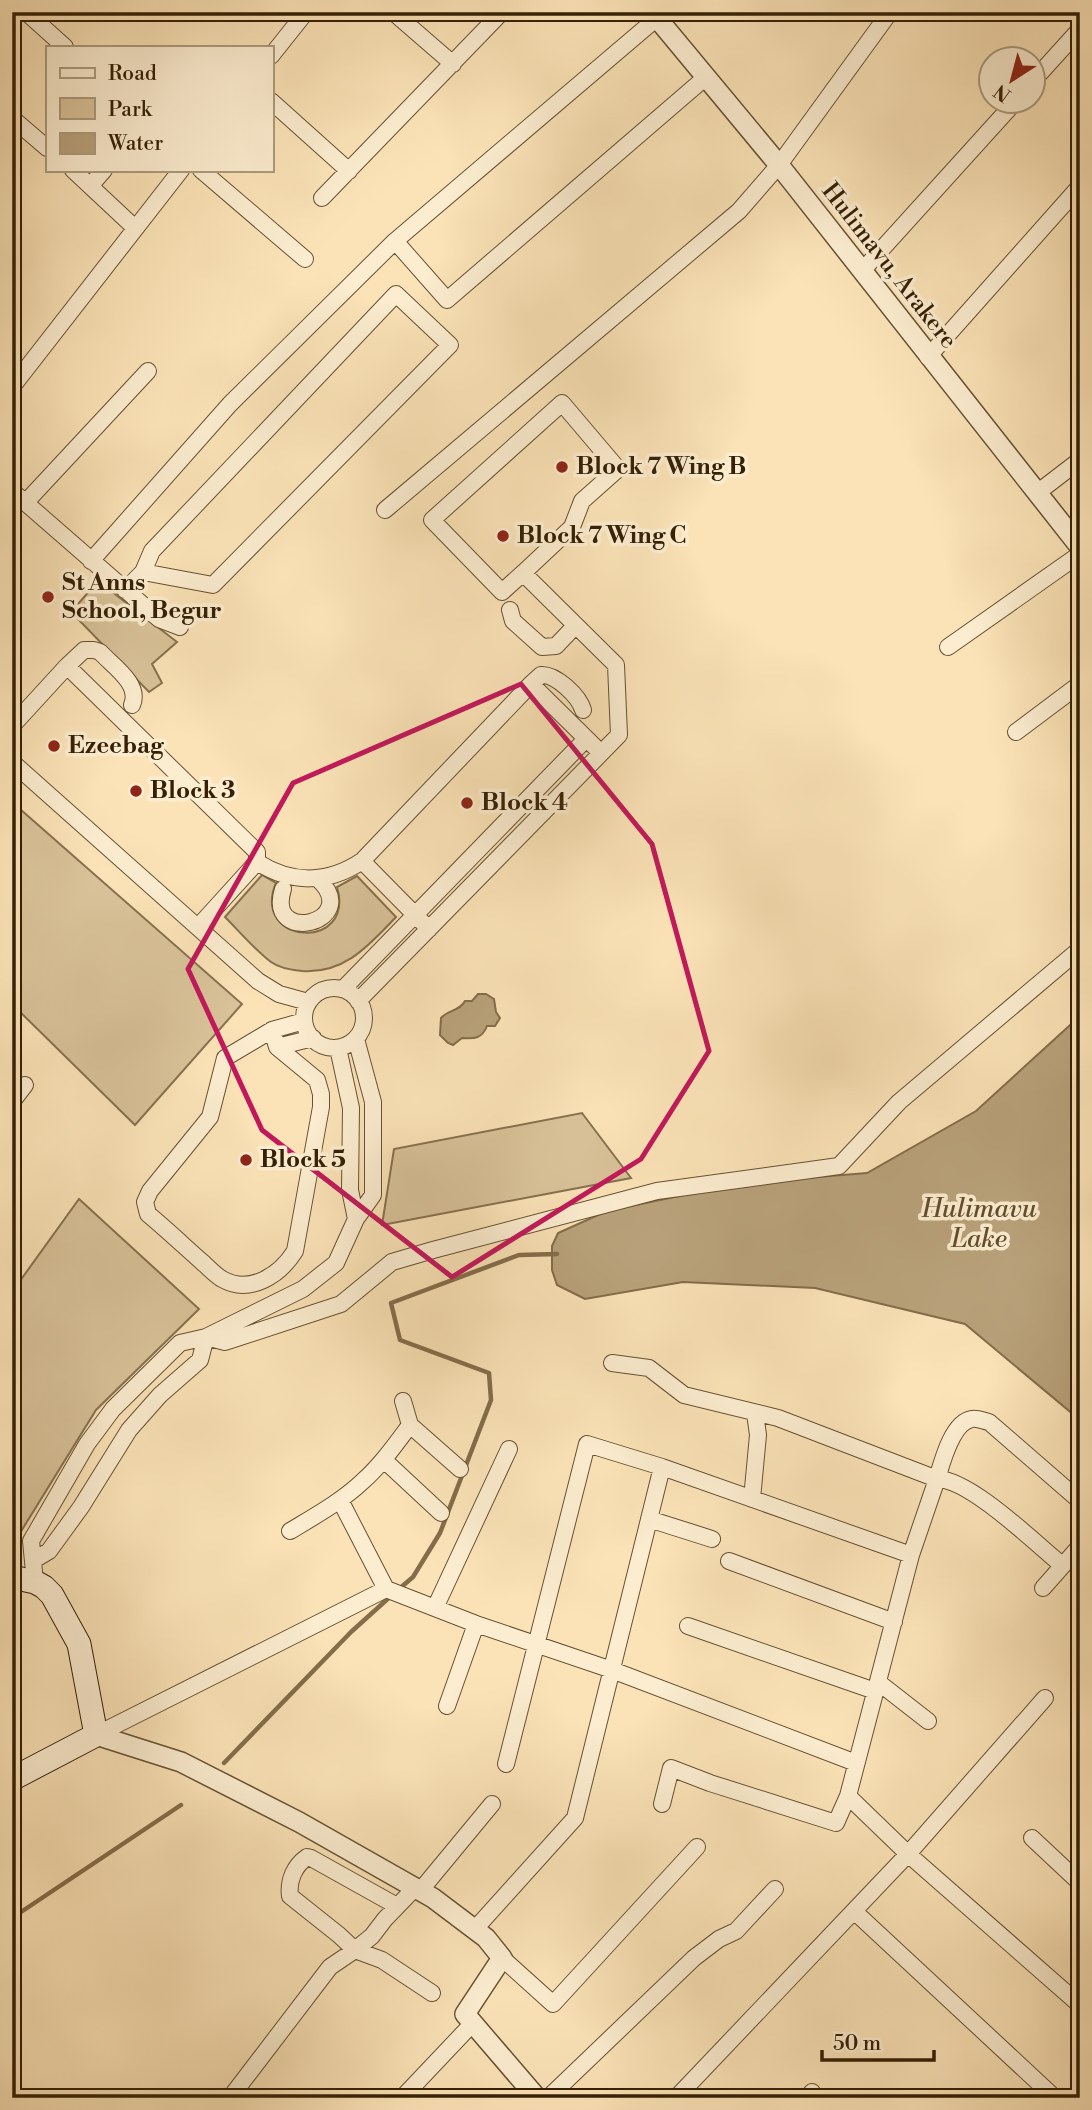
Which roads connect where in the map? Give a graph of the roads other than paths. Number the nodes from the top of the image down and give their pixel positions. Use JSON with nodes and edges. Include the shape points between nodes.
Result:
{"nodes":[{"id":1,"x":26,"y":12,"type":"edge"},
{"id":2,"x":306,"y":12,"type":"edge"},
{"id":3,"x":394,"y":12,"type":"edge"},
{"id":4,"x":502,"y":12,"type":"edge"},
{"id":5,"x":890,"y":12,"type":"edge"},
{"id":6,"x":655,"y":15,"type":"edge"},
{"id":7,"x":1080,"y":29,"type":"edge"},
{"id":8,"x":64,"y":46,"type":"edge"},
{"id":9,"x":273,"y":53,"type":"edge"},
{"id":10,"x":453,"y":64,"type":"junction"},
{"id":11,"x":1046,"y":67,"type":"edge"},
{"id":12,"x":706,"y":77,"type":"junction"},
{"id":13,"x":273,"y":103,"type":"edge"},
{"id":14,"x":1002,"y":116,"type":"edge"},
{"id":15,"x":12,"y":118,"type":"edge"},
{"id":16,"x":46,"y":147,"type":"edge"},
{"id":17,"x":779,"y":165,"type":"junction"},
{"id":18,"x":349,"y":171,"type":"junction"},
{"id":19,"x":76,"y":172,"type":"edge"},
{"id":20,"x":102,"y":172,"type":"edge"},
{"id":21,"x":179,"y":172,"type":"edge"},
{"id":22,"x":203,"y":172,"type":"edge"},
{"id":23,"x":91,"y":184,"type":"junction"},
{"id":24,"x":1080,"y":186,"type":"edge"},
{"id":25,"x":322,"y":198,"type":"dead end"},
{"id":26,"x":135,"y":228,"type":"junction"},
{"id":27,"x":395,"y":242,"type":"junction"},
{"id":28,"x":305,"y":259,"type":"dead end"},
{"id":29,"x":862,"y":271,"type":"junction"},
{"id":30,"x":928,"y":357,"type":"junction"},
{"id":31,"x":148,"y":371,"type":"dead end"},
{"id":32,"x":12,"y":387,"type":"edge"},
{"id":33,"x":1080,"y":460,"type":"edge"},
{"id":34,"x":12,"y":491,"type":"edge"},
{"id":35,"x":1037,"y":493,"type":"junction"},
{"id":36,"x":26,"y":502,"type":"junction"},
{"id":37,"x":384,"y":510,"type":"dead end"},
{"id":38,"x":1080,"y":547,"type":"edge"},
{"id":39,"x":1080,"y":554,"type":"edge"},
{"id":40,"x":91,"y":561,"type":"junction"},
{"id":41,"x":143,"y":572,"type":"junction"},
{"id":42,"x":523,"y":573,"type":"junction"},
{"id":43,"x":125,"y":590,"type":"junction"},
{"id":44,"x":510,"y":610,"type":"dead end"},
{"id":45,"x":575,"y":626,"type":"junction"},
{"id":46,"x":180,"y":627,"type":"dead end"},
{"id":47,"x":948,"y":647,"type":"dead end"},
{"id":48,"x":67,"y":666,"type":"junction"},
{"id":49,"x":531,"y":684,"type":"junction"},
{"id":50,"x":1080,"y":684,"type":"edge"},
{"id":51,"x":132,"y":705,"type":"dead end"},
{"id":52,"x":583,"y":710,"type":"dead end"},
{"id":53,"x":12,"y":726,"type":"edge"},
{"id":54,"x":1016,"y":732,"type":"dead end"},
{"id":55,"x":586,"y":739,"type":"junction"},
{"id":56,"x":601,"y":753,"type":"junction"},
{"id":57,"x":12,"y":762,"type":"edge"},
{"id":58,"x":362,"y":861,"type":"junction"},
{"id":59,"x":257,"y":862,"type":"junction"},
{"id":60,"x":318,"y":879,"type":"junction"},
{"id":61,"x":283,"y":888,"type":"dead end"},
{"id":62,"x":415,"y":915,"type":"junction"},
{"id":63,"x":198,"y":927,"type":"junction"},
{"id":64,"x":429,"y":929,"type":"junction"},
{"id":65,"x":1080,"y":949,"type":"edge"},
{"id":66,"x":343,"y":989,"type":"junction"},
{"id":67,"x":358,"y":1001,"type":"junction"},
{"id":68,"x":308,"y":1002,"type":"junction"},
{"id":69,"x":304,"y":1021,"type":"junction"},
{"id":70,"x":272,"y":1030,"type":"junction"},
{"id":71,"x":313,"y":1038,"type":"junction"},
{"id":72,"x":356,"y":1039,"type":"junction"},
{"id":73,"x":277,"y":1047,"type":"junction"},
{"id":74,"x":338,"y":1048,"type":"junction"},
{"id":75,"x":26,"y":1085,"type":"dead end"},
{"id":76,"x":12,"y":1102,"type":"edge"},
{"id":77,"x":356,"y":1219,"type":"junction"},
{"id":78,"x":206,"y":1337,"type":"junction"},
{"id":79,"x":612,"y":1363,"type":"dead end"},
{"id":80,"x":403,"y":1401,"type":"dead end"},
{"id":81,"x":755,"y":1413,"type":"junction"},
{"id":82,"x":410,"y":1425,"type":"junction"},
{"id":83,"x":509,"y":1449,"type":"dead end"},
{"id":84,"x":383,"y":1460,"type":"junction"},
{"id":85,"x":662,"y":1467,"type":"junction"},
{"id":86,"x":460,"y":1469,"type":"dead end"},
{"id":87,"x":936,"y":1479,"type":"junction"},
{"id":88,"x":752,"y":1499,"type":"junction"},
{"id":89,"x":340,"y":1500,"type":"junction"},
{"id":90,"x":1080,"y":1501,"type":"edge"},
{"id":91,"x":441,"y":1513,"type":"dead end"},
{"id":92,"x":649,"y":1518,"type":"junction"},
{"id":93,"x":290,"y":1531,"type":"dead end"},
{"id":94,"x":712,"y":1539,"type":"dead end"},
{"id":95,"x":1080,"y":1546,"type":"edge"},
{"id":96,"x":911,"y":1555,"type":"junction"},
{"id":97,"x":729,"y":1561,"type":"dead end"},
{"id":98,"x":1062,"y":1566,"type":"junction"},
{"id":99,"x":27,"y":1573,"type":"edge"},
{"id":100,"x":1042,"y":1588,"type":"dead end"},
{"id":101,"x":392,"y":1591,"type":"junction"},
{"id":102,"x":435,"y":1608,"type":"junction"},
{"id":103,"x":894,"y":1622,"type":"junction"},
{"id":104,"x":476,"y":1623,"type":"junction"},
{"id":105,"x":688,"y":1626,"type":"dead end"},
{"id":106,"x":537,"y":1644,"type":"junction"},
{"id":107,"x":612,"y":1670,"type":"junction"},
{"id":108,"x":876,"y":1686,"type":"junction"},
{"id":109,"x":1045,"y":1698,"type":"dead end"},
{"id":110,"x":447,"y":1706,"type":"dead end"},
{"id":111,"x":928,"y":1721,"type":"dead end"},
{"id":112,"x":96,"y":1735,"type":"junction"},
{"id":113,"x":856,"y":1763,"type":"junction"},
{"id":114,"x":506,"y":1764,"type":"dead end"},
{"id":115,"x":12,"y":1779,"type":"edge"},
{"id":116,"x":848,"y":1796,"type":"junction"},
{"id":117,"x":492,"y":1804,"type":"dead end"},
{"id":118,"x":662,"y":1804,"type":"dead end"},
{"id":119,"x":1032,"y":1838,"type":"dead end"},
{"id":120,"x":697,"y":1847,"type":"dead end"},
{"id":121,"x":908,"y":1854,"type":"junction"},
{"id":122,"x":1080,"y":1882,"type":"edge"},
{"id":123,"x":417,"y":1889,"type":"junction"},
{"id":124,"x":775,"y":1889,"type":"dead end"},
{"id":125,"x":397,"y":1906,"type":"junction"},
{"id":126,"x":855,"y":1912,"type":"junction"},
{"id":127,"x":475,"y":1929,"type":"junction"},
{"id":128,"x":355,"y":1950,"type":"junction"},
{"id":129,"x":502,"y":1958,"type":"junction"},
{"id":130,"x":432,"y":1993,"type":"dead end"},
{"id":131,"x":1080,"y":2005,"type":"edge"},
{"id":132,"x":473,"y":2023,"type":"junction"},
{"id":133,"x":230,"y":2098,"type":"edge"},
{"id":134,"x":402,"y":2098,"type":"edge"},
{"id":135,"x":537,"y":2098,"type":"edge"},
{"id":136,"x":548,"y":2098,"type":"edge"},
{"id":137,"x":677,"y":2098,"type":"edge"},
{"id":138,"x":1055,"y":2098,"type":"edge"}],
"edges":[{"from":1,"to":8,"type":"street"},
{"from":2,"to":9,"type":"street"},
{"from":3,"to":10,"type":"street"},
{"from":4,"to":10,"type":"street"},
{"from":5,"to":17,"type":"street"},
{"from":6,"to":12,"type":"street","name":"Hulimavu, Arakere"},
{"from":6,"to":27,"type":"street"},
{"from":7,"to":11,"type":"street"},
{"from":10,"to":18,"type":"street"},
{"from":12,"to":17,"type":"street","name":"Hulimavu, Arakere"},
{"from":12,"to":27,"type":"street","via":[[447,300]]},
{"from":13,"to":18,"type":"street"},
{"from":14,"to":29,"type":"street"},
{"from":15,"to":16,"type":"street"},
{"from":17,"to":29,"type":"street","name":"Hulimavu, Arakere"},
{"from":17,"to":37,"type":"street","via":[[722,227]]},
{"from":18,"to":25,"type":"street"},
{"from":19,"to":23,"type":"street"},
{"from":20,"to":23,"type":"street"},
{"from":21,"to":26,"type":"street"},
{"from":22,"to":28,"type":"street"},
{"from":23,"to":26,"type":"street"},
{"from":24,"to":30,"type":"street"},
{"from":26,"to":32,"type":"street"},
{"from":27,"to":40,"type":"street","via":[[230,404]]},
{"from":29,"to":30,"type":"street","name":"Hulimavu, Arakere"},
{"from":30,"to":35,"type":"street","name":"Hulimavu, Arakere"},
{"from":31,"to":36,"type":"street"},
{"from":33,"to":35,"type":"street"},
{"from":34,"to":36,"type":"street"},
{"from":35,"to":38,"type":"street","name":"Hulimavu, Arakere"},
{"from":36,"to":40,"type":"street"},
{"from":39,"to":47,"type":"street"},
{"from":40,"to":43,"type":"street"},
{"from":41,"to":41,"type":"street","via":[[152,551],[396,294],[450,345],[214,585]]},
{"from":41,"to":43,"type":"street"},
{"from":42,"to":42,"type":"street","via":[[502,592],[432,520],[562,403],[618,469],[582,501],[572,527]]},
{"from":42,"to":45,"type":"street"},
{"from":43,"to":46,"type":"street","via":[[159,619]]},
{"from":44,"to":45,"type":"street","via":[[513,621],[542,647],[556,646]]},
{"from":45,"to":56,"type":"street","via":[[617,665],[619,735]]},
{"from":48,"to":51,"type":"street","via":[[84,650],[100,652],[132,685]]},
{"from":48,"to":53,"type":"street"},
{"from":48,"to":59,"type":"street","via":[[257,852]]},
{"from":49,"to":52,"type":"street","via":[[550,675]]},
{"from":49,"to":55,"type":"street"},
{"from":49,"to":58,"type":"street"},
{"from":50,"to":54,"type":"street"},
{"from":55,"to":56,"type":"street"},
{"from":55,"to":62,"type":"street"},
{"from":56,"to":64,"type":"street"},
{"from":57,"to":63,"type":"street"},
{"from":58,"to":60,"type":"street"},
{"from":58,"to":62,"type":"street"},
{"from":59,"to":60,"type":"street","via":[[293,878]]},
{"from":59,"to":63,"type":"street"},
{"from":60,"to":61,"type":"street","via":[[328,890],[329,905],[321,918],[308,924],[293,921],[283,911]]},
{"from":62,"to":64,"type":"street"},
{"from":62,"to":66,"type":"street"},
{"from":63,"to":68,"type":"street","via":[[268,988]]},
{"from":64,"to":67,"type":"street"},
{"from":65,"to":78,"type":"street","via":[[899,1102],[839,1166],[657,1191],[446,1247],[392,1262],[341,1304],[225,1342]]},
{"from":66,"to":67,"type":"street"},
{"from":66,"to":68,"type":"street","via":[[324,990]]},
{"from":67,"to":72,"type":"street","via":[[364,1021]]},
{"from":68,"to":69,"type":"street"},
{"from":69,"to":70,"type":"street"},
{"from":69,"to":71,"type":"street"},
{"from":70,"to":73,"type":"street"},
{"from":70,"to":73,"type":"street","via":[[225,1058],[210,1117],[145,1202],[148,1214],[222,1279],[243,1284],[267,1278],[295,1251],[321,1107],[317,1080]]},
{"from":71,"to":73,"type":"street"},
{"from":71,"to":74,"type":"street","via":[[320,1045]]},
{"from":72,"to":74,"type":"street"},
{"from":72,"to":77,"type":"street","via":[[373,1102],[374,1154],[373,1195]]},
{"from":74,"to":77,"type":"street","via":[[351,1108],[350,1190]]},
{"from":75,"to":76,"type":"street"},
{"from":77,"to":78,"type":"street","via":[[337,1264],[303,1289]]},
{"from":78,"to":99,"type":"street","via":[[200,1360],[129,1430],[74,1518]]},
{"from":78,"to":99,"type":"street","via":[[180,1343],[113,1409],[87,1444],[31,1541]]},
{"from":79,"to":81,"type":"street","via":[[649,1368],[684,1395]]},
{"from":80,"to":82,"type":"street"},
{"from":81,"to":87,"type":"street"},
{"from":81,"to":88,"type":"street","via":[[758,1435]]},
{"from":82,"to":84,"type":"street"},
{"from":82,"to":86,"type":"street"},
{"from":83,"to":102,"type":"street"},
{"from":84,"to":89,"type":"street"},
{"from":84,"to":91,"type":"street"},
{"from":85,"to":88,"type":"street"},
{"from":85,"to":92,"type":"street"},
{"from":85,"to":106,"type":"street","via":[[587,1444]]},
{"from":87,"to":90,"type":"street","via":[[949,1441],[974,1418],[989,1422]]},
{"from":87,"to":96,"type":"street"},
{"from":87,"to":98,"type":"street","via":[[947,1479],[986,1502]]},
{"from":88,"to":96,"type":"street"},
{"from":89,"to":93,"type":"street"},
{"from":89,"to":101,"type":"street"},
{"from":92,"to":94,"type":"street"},
{"from":92,"to":107,"type":"street"},
{"from":95,"to":98,"type":"street"},
{"from":96,"to":103,"type":"street"},
{"from":97,"to":103,"type":"street"},
{"from":98,"to":100,"type":"street"},
{"from":99,"to":112,"type":"main road","via":[[52,1595],[79,1644]]},
{"from":101,"to":102,"type":"street"},
{"from":101,"to":112,"type":"street"},
{"from":102,"to":104,"type":"street"},
{"from":103,"to":108,"type":"street"},
{"from":104,"to":106,"type":"street"},
{"from":104,"to":110,"type":"street"},
{"from":105,"to":108,"type":"street"},
{"from":106,"to":107,"type":"street"},
{"from":106,"to":114,"type":"street"},
{"from":107,"to":113,"type":"street"},
{"from":107,"to":127,"type":"street","via":[[575,1818]]},
{"from":108,"to":111,"type":"street"},
{"from":108,"to":113,"type":"street"},
{"from":109,"to":121,"type":"street"},
{"from":112,"to":115,"type":"main road"},
{"from":112,"to":123,"type":"street","via":[[201,1771]]},
{"from":113,"to":116,"type":"street"},
{"from":116,"to":118,"type":"street","via":[[836,1823],[671,1768]]},
{"from":116,"to":121,"type":"street"},
{"from":117,"to":123,"type":"street"},
{"from":119,"to":122,"type":"street"},
{"from":120,"to":129,"type":"street","via":[[553,2004]]},
{"from":121,"to":126,"type":"street"},
{"from":121,"to":131,"type":"street"},
{"from":123,"to":125,"type":"street"},
{"from":123,"to":127,"type":"street"},
{"from":124,"to":136,"type":"street","via":[[736,1931],[694,1958]]},
{"from":125,"to":128,"type":"street"},
{"from":125,"to":128,"type":"street","via":[[311,1858],[300,1861],[292,1874],[290,1896]]},
{"from":126,"to":137,"type":"street"},
{"from":126,"to":138,"type":"street"},
{"from":127,"to":129,"type":"street"},
{"from":128,"to":130,"type":"street","via":[[382,1960]]},
{"from":128,"to":133,"type":"street","via":[[330,1967]]},
{"from":129,"to":132,"type":"street","via":[[465,2014]]},
{"from":132,"to":134,"type":"street"},
{"from":132,"to":135,"type":"street"}]}
